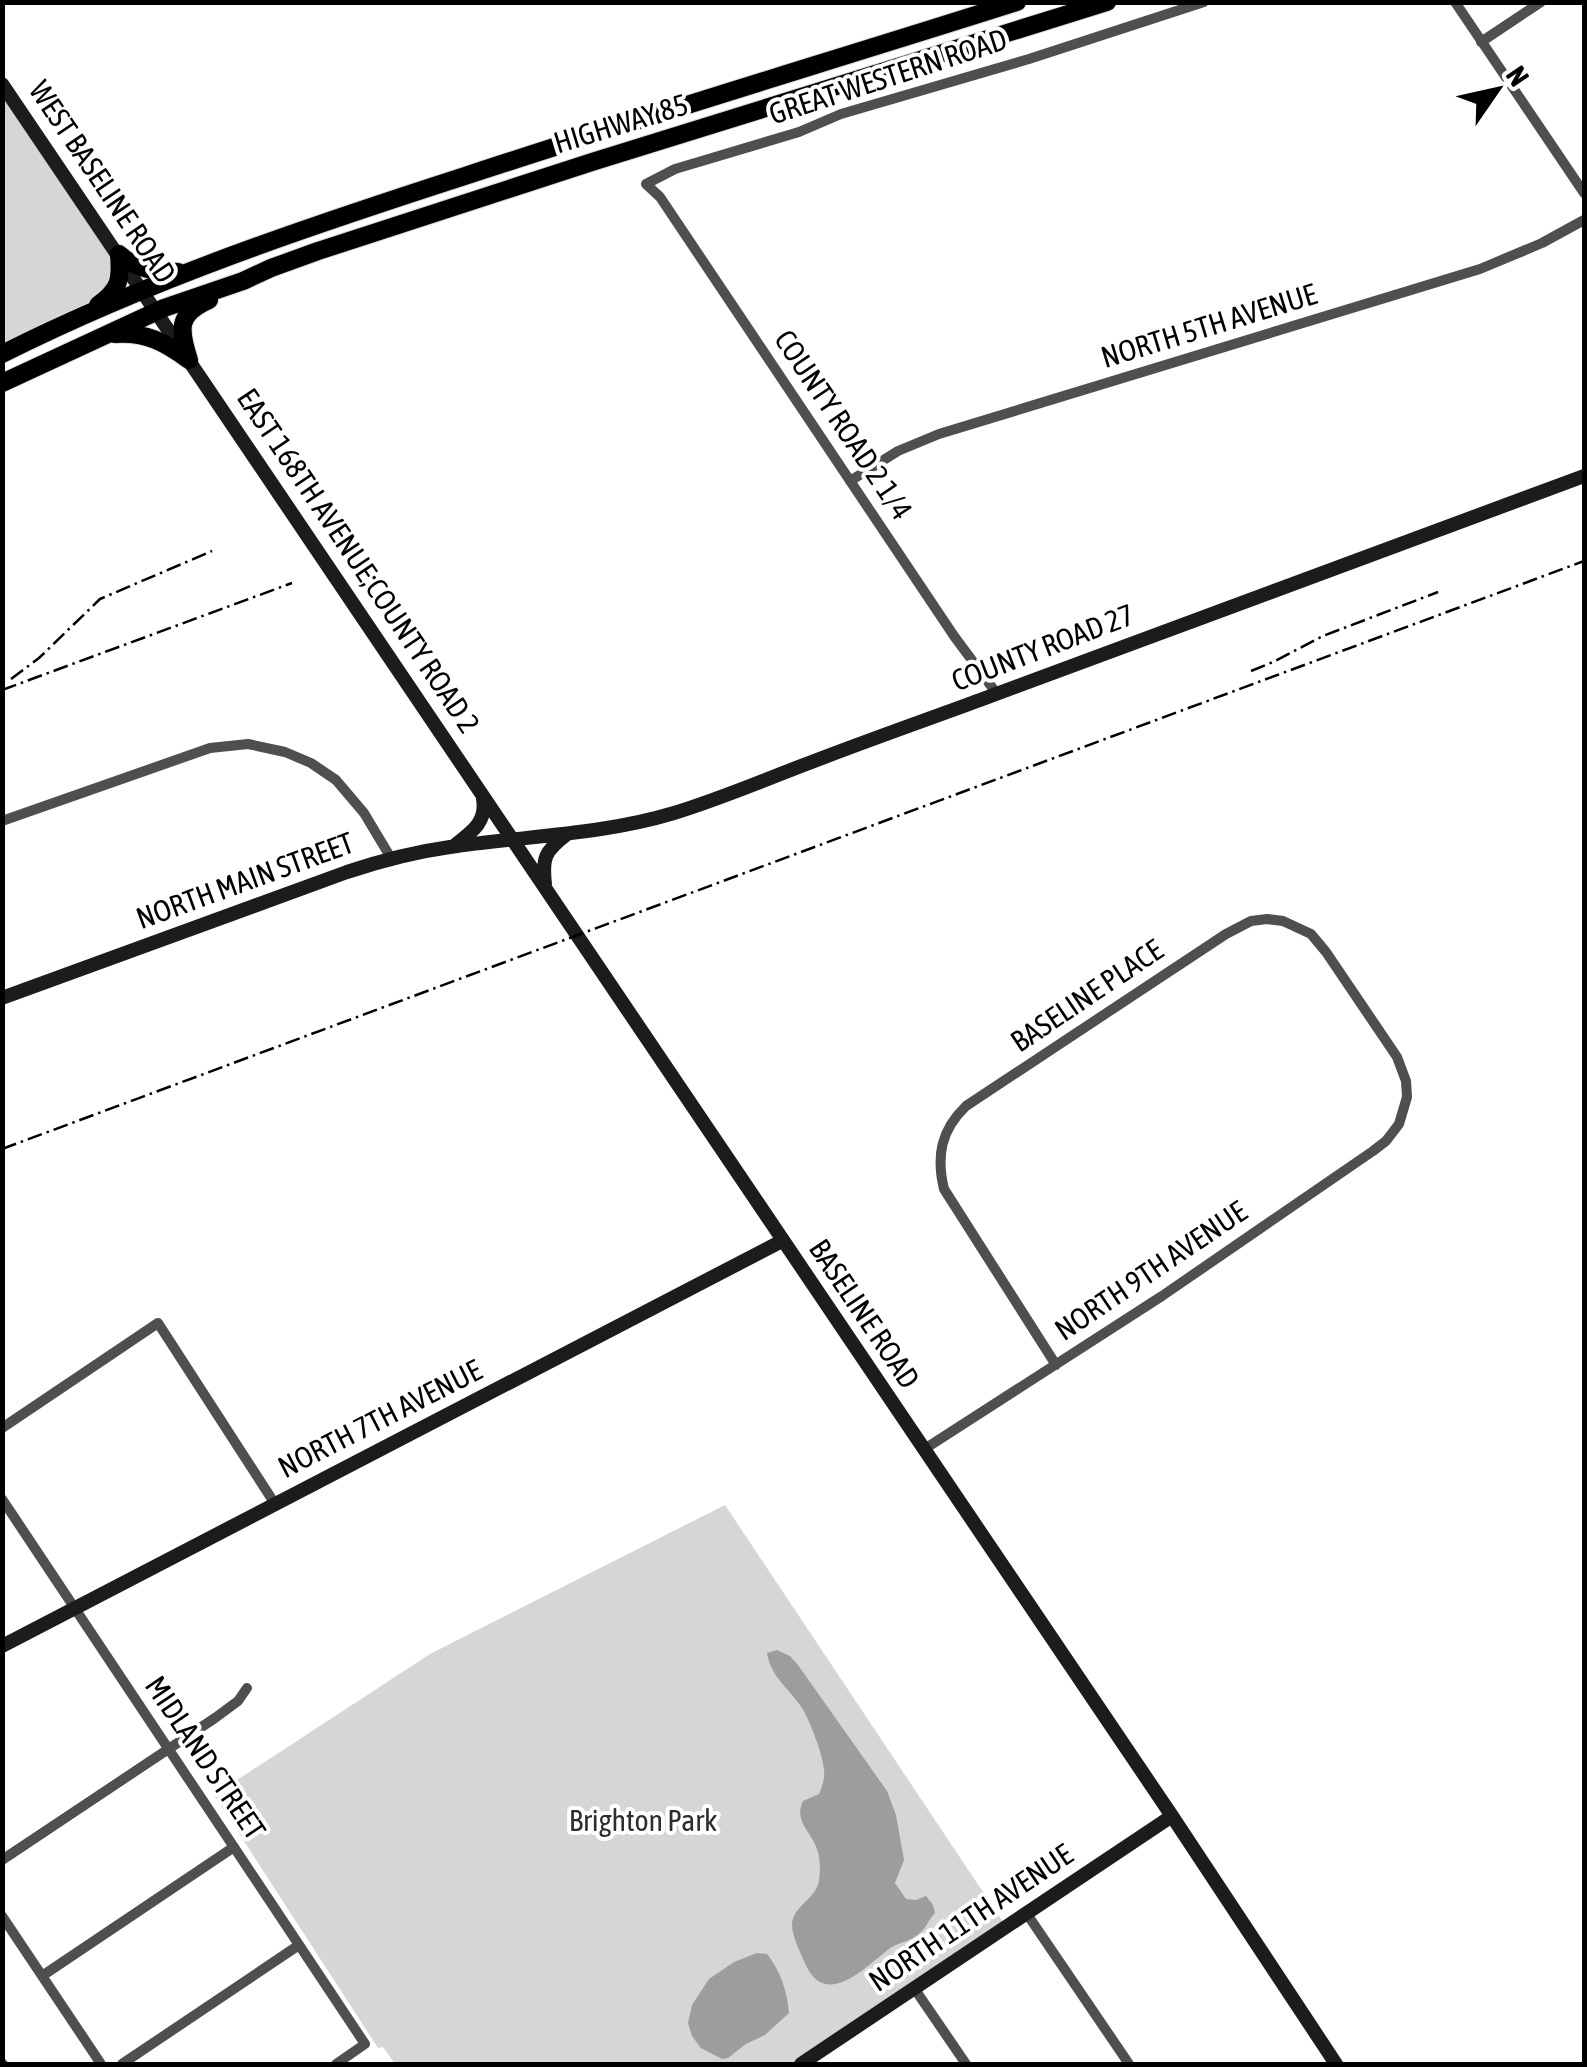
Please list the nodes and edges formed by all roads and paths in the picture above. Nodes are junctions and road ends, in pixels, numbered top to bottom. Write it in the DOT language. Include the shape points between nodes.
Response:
graph roads {
  1 [pos="1017,2"];
  2 [pos="1107,2"];
  3 [pos="1204,2"];
  4 [pos="1455,2"];
  5 [pos="1541,2"];
  6 [pos="1481,42"];
  7 [pos="2,84"];
  8 [pos="646,184"];
  9 [pos="1584,194"];
  10 [pos="1584,220"];
  11 [pos="119,254"];
  12 [pos="189,272"];
  13 [pos="243,280"];
  14 [pos="143,290"];
  15 [pos="157,311"];
  16 [pos="81,316"];
  17 [pos="105,334"];
  18 [pos="2,354"];
  19 [pos="189,360"];
  20 [pos="2,383"];
  21 [pos="1584,476"];
  22 [pos="850,481"];
  23 [pos="997,694"];
  24 [pos="482,794"];
  25 [pos="2,821"];
  26 [pos="569,833"];
  27 [pos="513,840"];
  28 [pos="452,846"];
  29 [pos="392,858"];
  30 [pos="546,890"];
  31 [pos="2,998"];
  32 [pos="1399,1124"];
  33 [pos="782,1241"];
  34 [pos="1056,1365"];
  35 [pos="2,1428"];
  36 [pos="923,1450"];
  37 [pos="2,1499"];
  38 [pos="275,1504"];
  39 [pos="75,1608"];
  40 [pos="2,1646"];
  41 [pos="246,1688"];
  42 [pos="168,1749"];
  43 [pos="1172,1816"];
  44 [pos="234,1847"];
  45 [pos="2,1860"];
  46 [pos="1027,1914"];
  47 [pos="2,1916"];
  48 [pos="299,1945"];
  49 [pos="42,1976"];
  50 [pos="914,1988"];
  51 [pos="101,2064"];
  52 [pos="122,2064"];
  53 [pos="336,2064"];
  54 [pos="804,2064"];
  55 [pos="966,2064"];
  56 [pos="1130,2064"];
  57 [pos="1336,2064"];
  1 -- 12 [label="highway, HIGHWAY 85" via="406,195"];
  2 -- 13 [label="highway, HIGHWAY 85" via="498,192"];
  3 -- 8 [label="street, GREAT WESTERN ROAD" via="841,114"];
  4 -- 6 [label="street"];
  5 -- 6 [label="street"];
  6 -- 9 [label="street"];
  7 -- 11 [label="street, WEST BASELINE ROAD"];
  8 -- 22 [label="street, COUNTY ROAD 2 1/4"];
  10 -- 22 [label="street, NORTH 5TH AVENUE" via="1480,269 940,434"];
  11 -- 12 [label="highway" via="148,270"];
  11 -- 14 [label="street, WEST BASELINE ROAD"];
  11 -- 16 [label="highway" via="116,288"];
  12 -- 14 [label="highway, HIGHWAY 85"];
  13 -- 15 [label="highway, HIGHWAY 85"];
  13 -- 19 [label="highway" via="188,311 182,336"];
  14 -- 15 [label="street, WEST BASELINE ROAD"];
  14 -- 16 [label="highway, HIGHWAY 85"];
  15 -- 17 [label="highway, HIGHWAY 85"];
  15 -- 19 [label="street, EAST 168TH AVENUE;COUNTY ROAD 2"];
  16 -- 18 [label="highway"];
  17 -- 19 [label="highway" via="149,336"];
  17 -- 20 [label="highway, HIGHWAY 85"];
  19 -- 24 [label="street, EAST 168TH AVENUE;COUNTY ROAD 2"];
  21 -- 23 [label="street, COUNTY ROAD 27"];
  22 -- 23 [label="street, COUNTY ROAD 2 1/4"];
  23 -- 26 [label="street, COUNTY ROAD 27" via="705,803"];
  24 -- 27 [label="street, EAST 168TH AVENUE;COUNTY ROAD 2"];
  24 -- 28 [label="street" via="482,819"];
  25 -- 29 [label="street" via="210,748 248,744 286,752 336,780"];
  26 -- 27 [label="street, COUNTY ROAD 27"];
  26 -- 30 [label="street" via="544,859"];
  27 -- 28 [label="street, NORTH MAIN STREET"];
  27 -- 30 [label="street, BASELINE ROAD"];
  28 -- 29 [label="street, NORTH MAIN STREET"];
  29 -- 31 [label="street, NORTH MAIN STREET"];
  30 -- 33 [label="street, BASELINE ROAD"];
  32 -- 34 [label="street, NORTH 9TH AVENUE" via="1373,1151"];
  32 -- 34 [label="street, BASELINE PLACE" via="1406,1081 1384,1036 1311,934 1267,919 1226,934 966,1106 940,1146 944,1189"];
  33 -- 36 [label="street, BASELINE ROAD"];
  33 -- 38 [label="street, NORTH 7TH AVENUE"];
  34 -- 36 [label="street, NORTH 9TH AVENUE"];
  35 -- 38 [label="street" via="158,1323"];
  36 -- 43 [label="street, BASELINE ROAD"];
  37 -- 39 [label="street, MIDLAND STREET"];
  38 -- 39 [label="street, NORTH 7TH AVENUE"];
  39 -- 40 [label="street, NORTH 7TH AVENUE"];
  39 -- 42 [label="street, MIDLAND STREET"];
  41 -- 42 [label="street"];
  42 -- 44 [label="street, MIDLAND STREET"];
  42 -- 45 [label="street"];
  43 -- 46 [label="street, NORTH 11TH AVENUE"];
  43 -- 57 [label="street"];
  44 -- 48 [label="street, MIDLAND STREET"];
  44 -- 49 [label="street"];
  46 -- 50 [label="street, NORTH 11TH AVENUE"];
  46 -- 56 [label="street"];
  47 -- 49 [label="street"];
  48 -- 52 [label="street"];
  48 -- 53 [label="street, MIDLAND STREET" via="365,2044"];
  49 -- 51 [label="street"];
  50 -- 54 [label="street, NORTH 11TH AVENUE"];
  50 -- 55 [label="street"];
}
